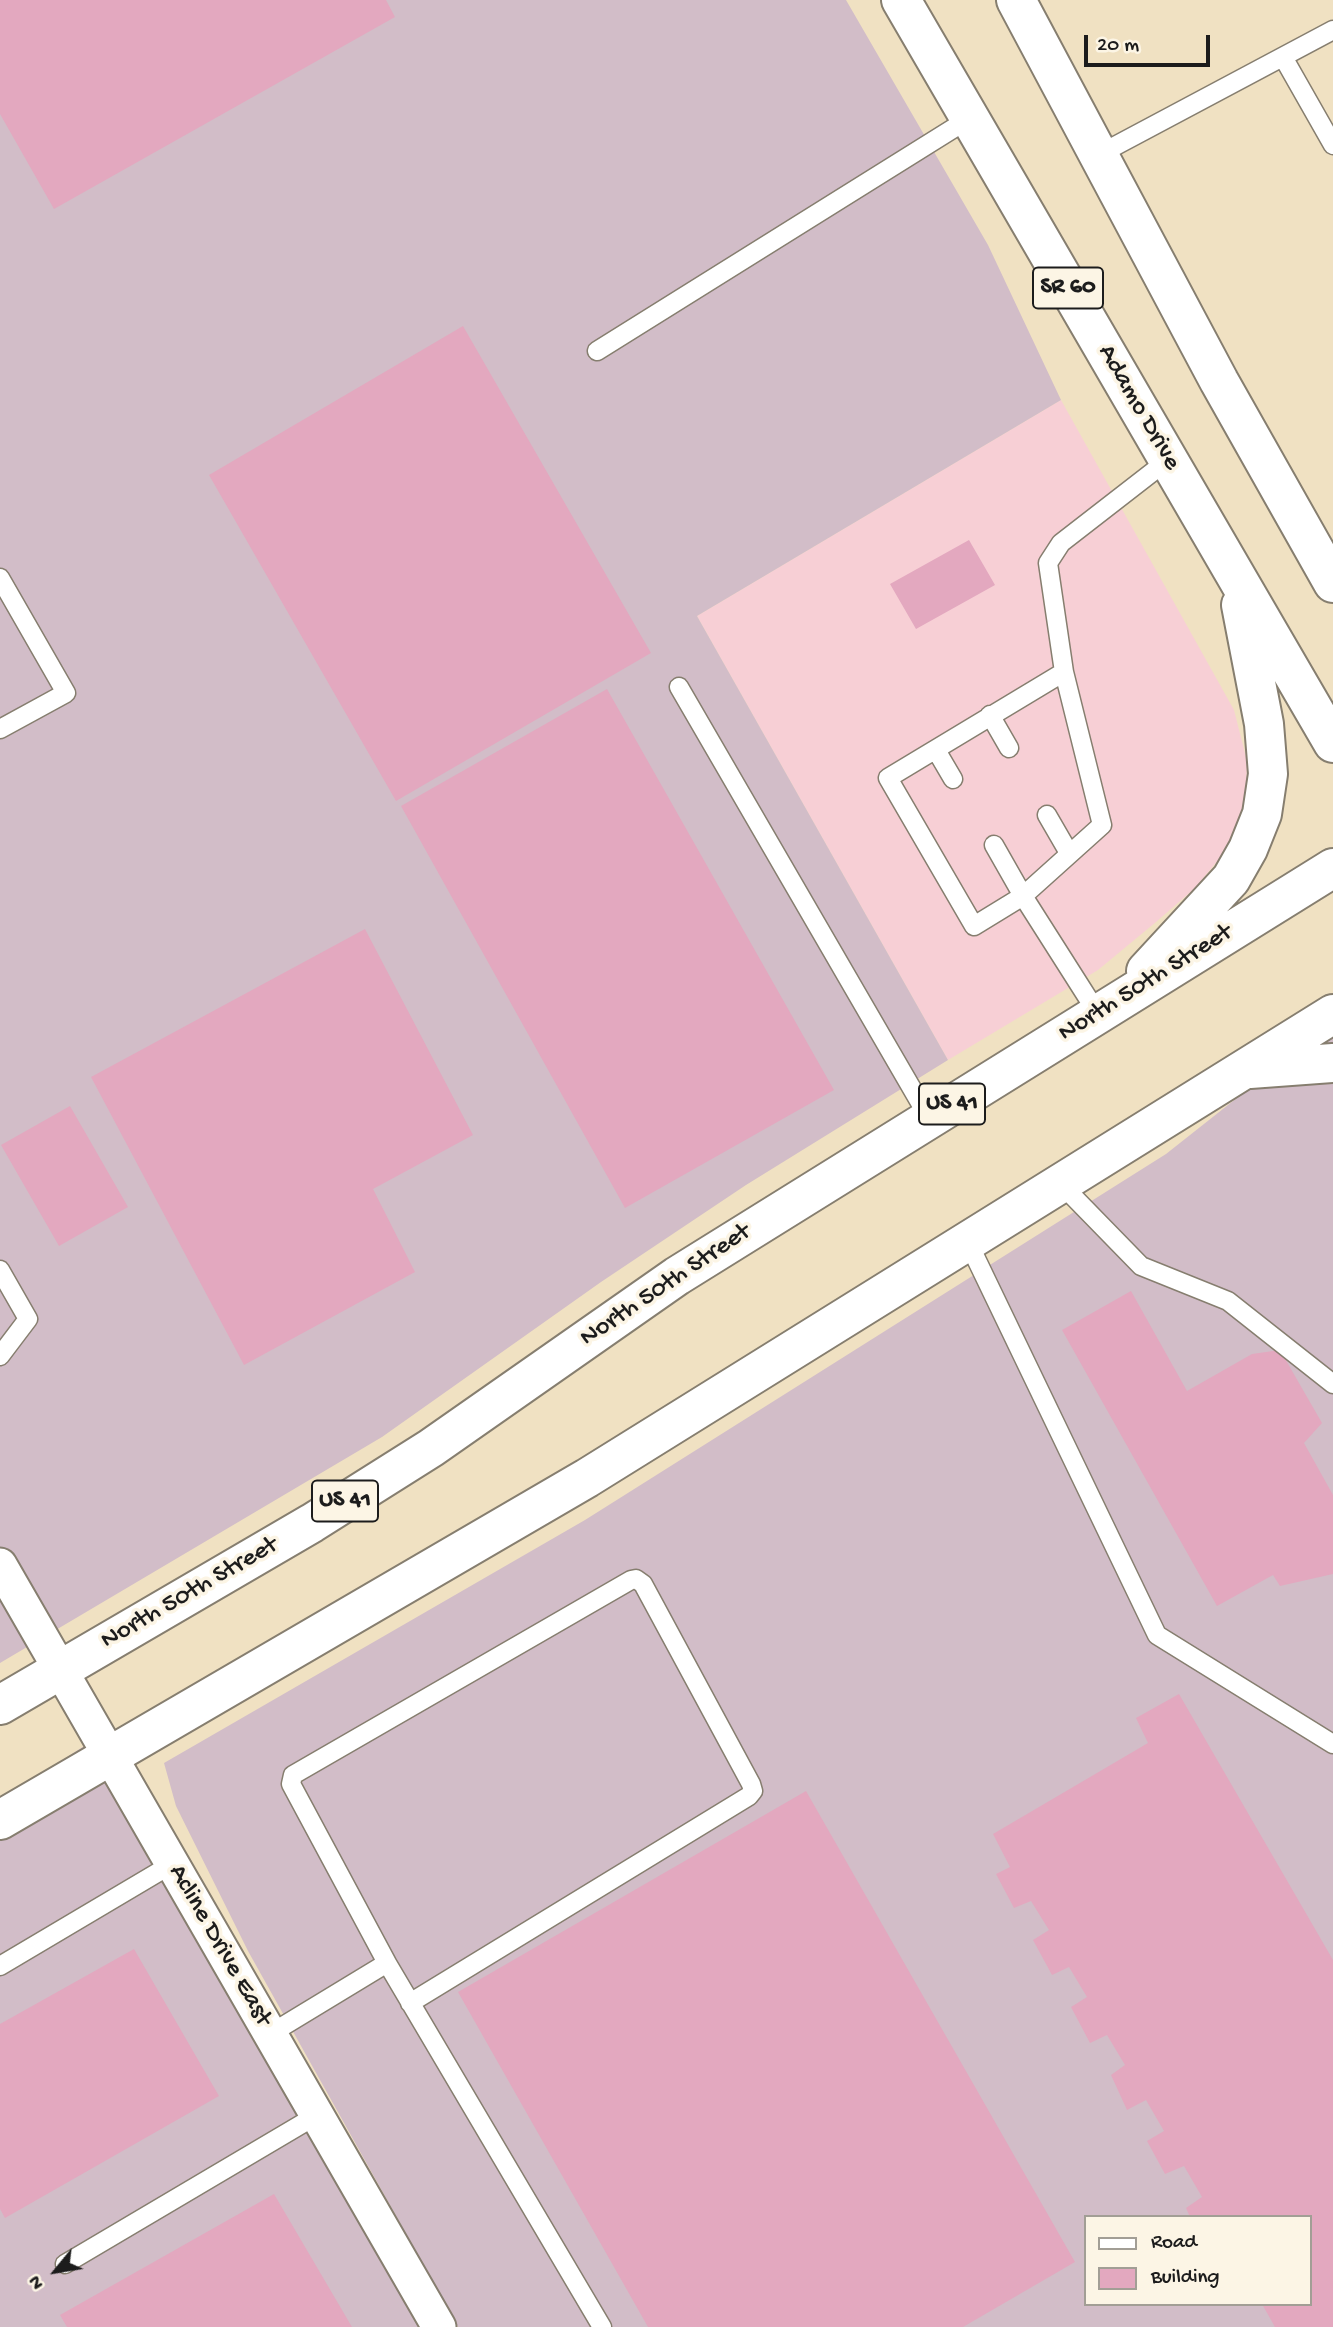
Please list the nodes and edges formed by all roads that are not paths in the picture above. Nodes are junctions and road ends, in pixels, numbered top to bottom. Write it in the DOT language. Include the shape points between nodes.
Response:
graph roads {
  1 [pos="901,0"];
  2 [pos="1016,0"];
  3 [pos="1333,30"];
  4 [pos="1283,57"];
  5 [pos="970,118"];
  6 [pos="1333,145"];
  7 [pos="1100,154"];
  8 [pos="597,351"];
  9 [pos="1168,460"];
  10 [pos="1327,568"];
  11 [pos="1235,576"];
  12 [pos="0,578"];
  13 [pos="1064,672"];
  14 [pos="679,687"];
  15 [pos="990,715"];
  16 [pos="0,729"];
  17 [pos="1333,743"];
  18 [pos="1009,748"];
  19 [pos="936,750"];
  20 [pos="953,779"];
  21 [pos="1047,815"];
  22 [pos="994,845"];
  23 [pos="1069,853"];
  24 [pos="1333,868"];
  25 [pos="1023,896"];
  26 [pos="1110,1007"];
  27 [pos="1333,1014"];
  28 [pos="1333,1063"];
  29 [pos="1245,1070"];
  30 [pos="929,1118"];
  31 [pos="1061,1184"];
  32 [pos="968,1242"];
  33 [pos="0,1270"];
  34 [pos="0,1356"];
  35 [pos="1333,1384"];
  36 [pos="0,1565"];
  37 [pos="61,1670"];
  38 [pos="0,1705"];
  39 [pos="1333,1744"];
  40 [pos="110,1755"];
  41 [pos="0,1820"];
  42 [pos="172,1864"];
  43 [pos="1,1962"];
  44 [pos="387,1963"];
  45 [pos="410,2003"];
  46 [pos="270,2034"];
  47 [pos="317,2115"];
  48 [pos="65,2264"];
  49 [pos="439,2327"];
  50 [pos="602,2327"];
  1 -- 5 [label="main road, Adamo Drive / SR 60"];
  2 -- 7 [label="main road"];
  3 -- 4 [label="lane"];
  4 -- 6 [label="lane"];
  4 -- 7 [label="lane"];
  5 -- 8 [label="lane"];
  5 -- 9 [label="main road, Adamo Drive / SR 60"];
  7 -- 10 [label="main road" via="1219,381"];
  9 -- 11 [label="main road, Adamo Drive / SR 60"];
  9 -- 13 [label="lane" via="1061,542 1048,563"];
  11 -- 17 [label="main road, Adamo Drive / SR 60"];
  11 -- 26 [label="main road" via="1264,724 1268,774 1262,814 1231,879"];
  12 -- 16 [label="lane" via="66,693"];
  13 -- 15 [label="lane"];
  13 -- 23 [label="lane" via="1102,825"];
  14 -- 30 [label="lane"];
  15 -- 18 [label="lane"];
  15 -- 19 [label="lane"];
  19 -- 20 [label="lane"];
  19 -- 25 [label="lane" via="888,778 974,926"];
  21 -- 23 [label="lane"];
  22 -- 25 [label="lane"];
  23 -- 25 [label="lane"];
  24 -- 26 [label="main road, North 50th Street / US 41"];
  25 -- 26 [label="lane"];
  26 -- 30 [label="main road, North 50th Street / US 41"];
  27 -- 29 [label="main road"];
  28 -- 29 [label="main road"];
  29 -- 31 [label="main road"];
  30 -- 37 [label="main road, North 50th Street / US 41" via="677,1276 431,1448"];
  31 -- 32 [label="main road"];
  31 -- 35 [label="lane" via="1141,1266 1228,1301"];
  32 -- 39 [label="lane" via="1157,1635"];
  32 -- 40 [label="main road" via="587,1479"];
  33 -- 34 [label="lane" via="28,1319"];
  36 -- 37 [label="street, Acline Drive East"];
  37 -- 38 [label="main road, North 50th Street / US 41"];
  37 -- 40 [label="street, Acline Drive East"];
  40 -- 41 [label="main road"];
  40 -- 42 [label="street, Acline Drive East"];
  42 -- 43 [label="lane"];
  42 -- 46 [label="street, Acline Drive East"];
  44 -- 45 [label="lane"];
  44 -- 45 [label="lane" via="291,1784 293,1774 636,1579 643,1584 753,1791"];
  44 -- 46 [label="lane"];
  45 -- 50 [label="lane"];
  46 -- 47 [label="street, Acline Drive East"];
  47 -- 48 [label="lane"];
  47 -- 49 [label="street, Acline Drive East"];
}
